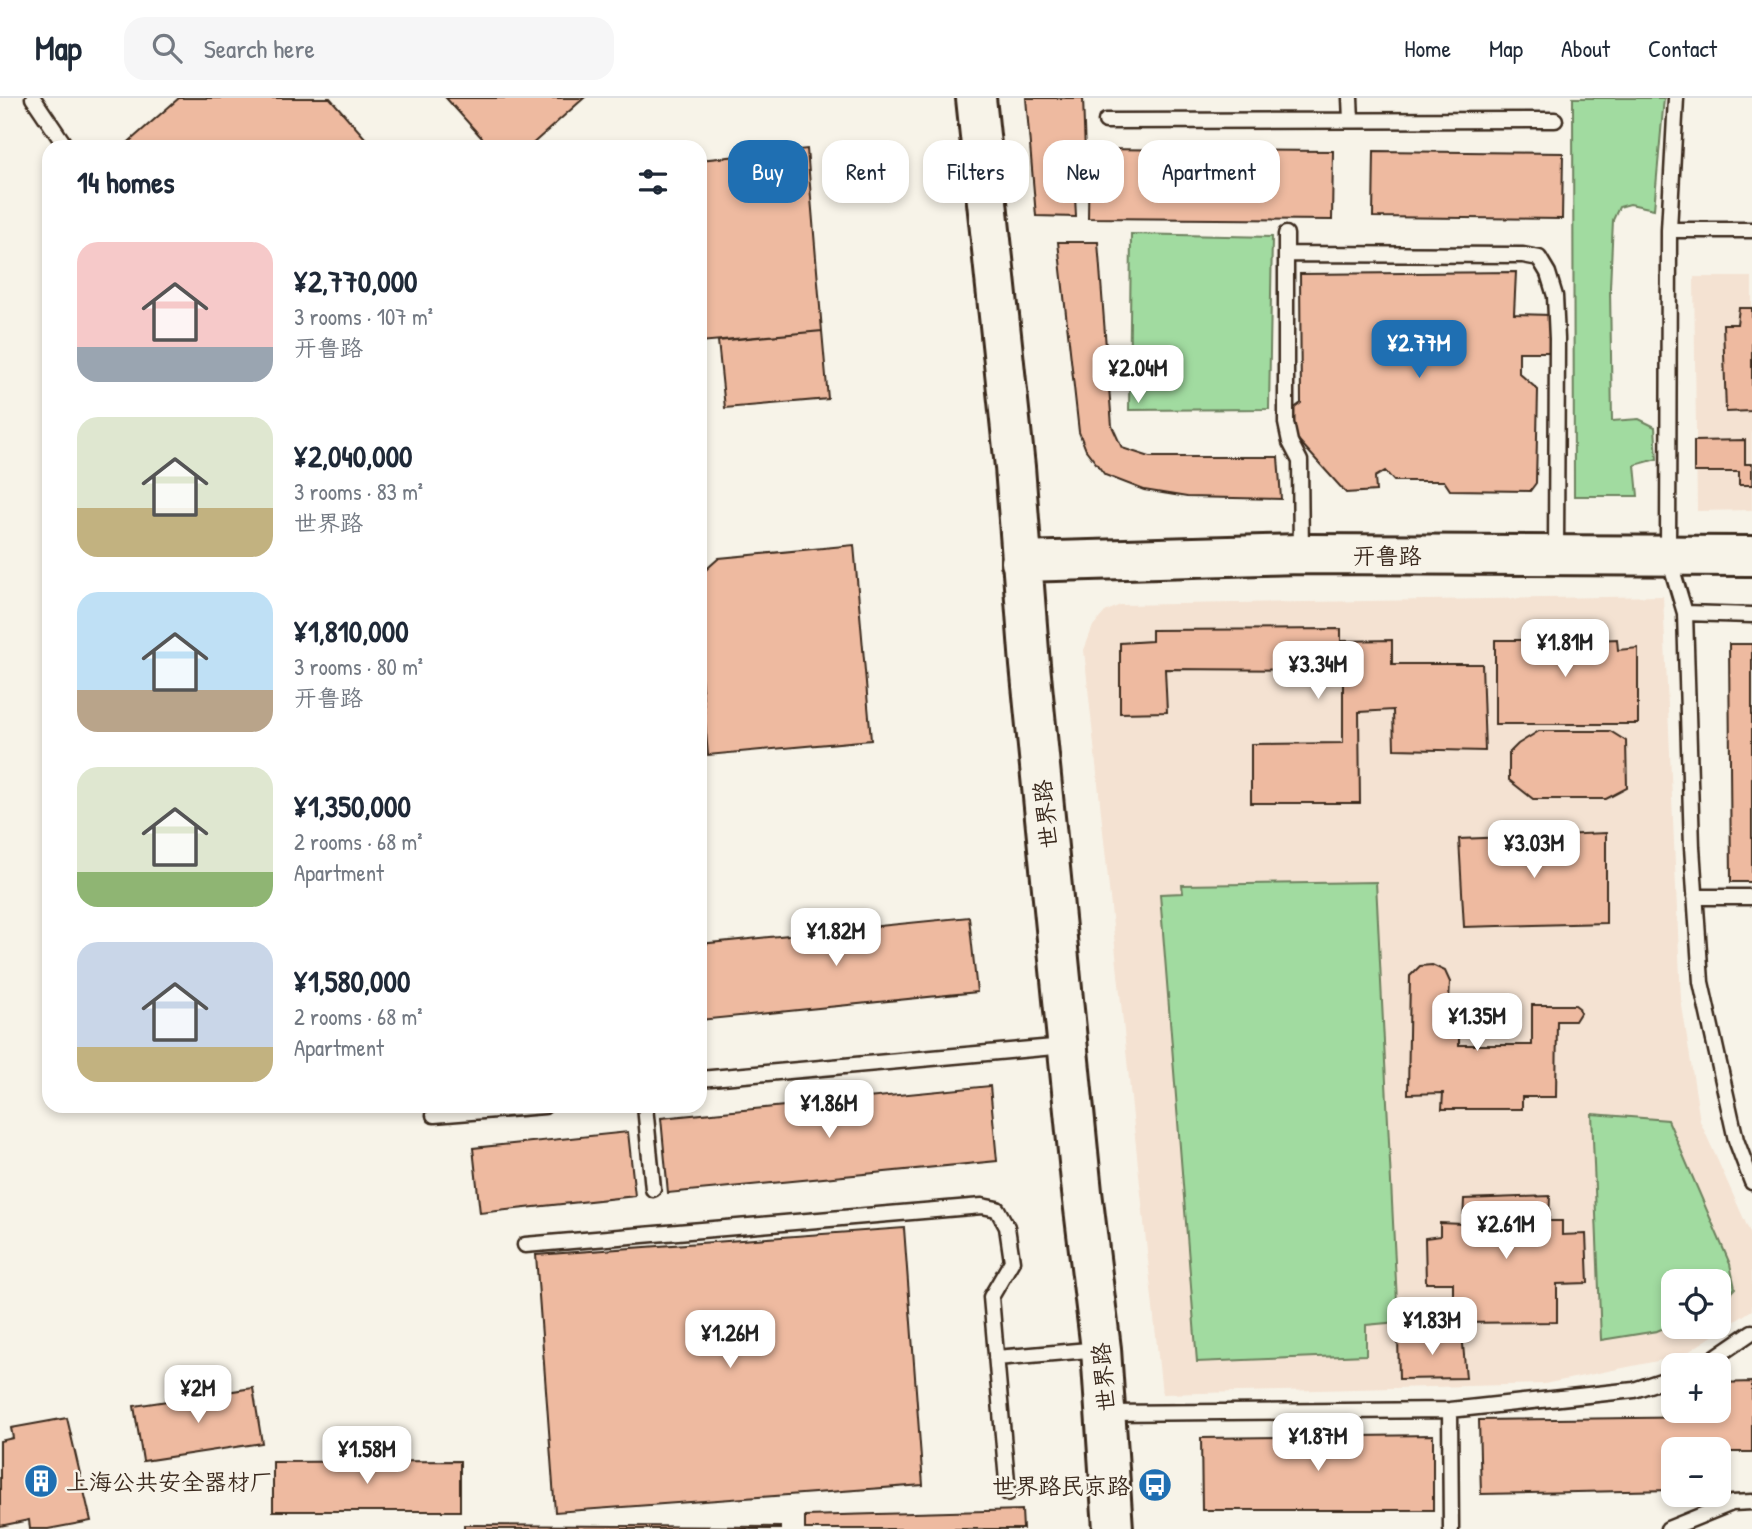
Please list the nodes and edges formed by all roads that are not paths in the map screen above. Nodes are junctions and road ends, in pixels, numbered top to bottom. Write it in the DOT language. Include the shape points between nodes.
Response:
graph roads {
  1 [pos="33,98"];
  2 [pos="976,98"];
  3 [pos="1350,98"];
  4 [pos="1676,98"];
  5 [pos="1351,120"];
  6 [pos="1555,120"];
  7 [pos="1106,121"];
  8 [pos="61,140"];
  9 [pos="1669,230"];
  10 [pos="1752,230"];
  11 [pos="1286,234"];
  12 [pos="1286,254"];
  13 [pos="1301,554"];
  14 [pos="1556,555"];
  15 [pos="1668,556"];
  16 [pos="1752,556"];
  17 [pos="1021,562"];
  18 [pos="1685,613"];
  19 [pos="1752,615"];
  20 [pos="1695,897"];
  21 [pos="1752,897"];
  22 [pos="1068,1045"];
  23 [pos="707,1078"];
  24 [pos="458,1113"];
  25 [pos="646,1113"];
  26 [pos="434,1115"];
  27 [pos="1752,1182"];
  28 [pos="653,1189"];
  29 [pos="525,1245"];
  30 [pos="1752,1332"];
  31 [pos="1101,1349"];
  32 [pos="1721,1353"];
  33 [pos="996,1358"];
  34 [pos="1661,1381"];
  35 [pos="1450,1410"];
  36 [pos="1106,1413"];
  37 [pos="1008,1493"];
  38 [pos="1752,1502"];
  39 [pos="1113,1529"];
  40 [pos="1451,1529"];
  41 [pos="1668,1529"];
  1 -- 8 [label="lane"];
  2 -- 17 [label="street, 世界路"];
  3 -- 5 [label="lane"];
  4 -- 9 [label="lane"];
  5 -- 6 [label="lane"];
  5 -- 7 [label="lane"];
  9 -- 10 [label="lane"];
  9 -- 15 [label="lane"];
  11 -- 12 [label="lane"];
  12 -- 13 [label="lane" via="1286,423 1300,461"];
  12 -- 14 [label="lane" via="1539,258 1548,273 1556,307"];
  13 -- 14 [label="street, 开鲁路"];
  13 -- 17 [label="street, 开鲁路"];
  14 -- 15 [label="street, 开鲁路"];
  15 -- 16 [label="street, 开鲁路"];
  15 -- 18 [label="lane"];
  17 -- 22 [label="street, 世界路"];
  18 -- 19 [label="lane"];
  18 -- 20 [label="lane"];
  20 -- 21 [label="lane"];
  20 -- 27 [label="lane" via="1701,982 1735,1140"];
  22 -- 23 [label="lane"];
  22 -- 31 [label="street, 世界路"];
  24 -- 26 [label="lane"];
  25 -- 28 [label="lane"];
  29 -- 33 [label="lane" via="989,1206 1003,1216 1012,1261 991,1297"];
  30 -- 32 [label="lane"];
  31 -- 33 [label="lane"];
  31 -- 36 [label="street, 世界路"];
  33 -- 37 [label="lane"];
  34 -- 35 [label="lane" via="1634,1390"];
  35 -- 36 [label="lane"];
  35 -- 40 [label="lane"];
  36 -- 39 [label="street, 世界路"];
  38 -- 41 [label="lane" via="1732,1503"];
}
